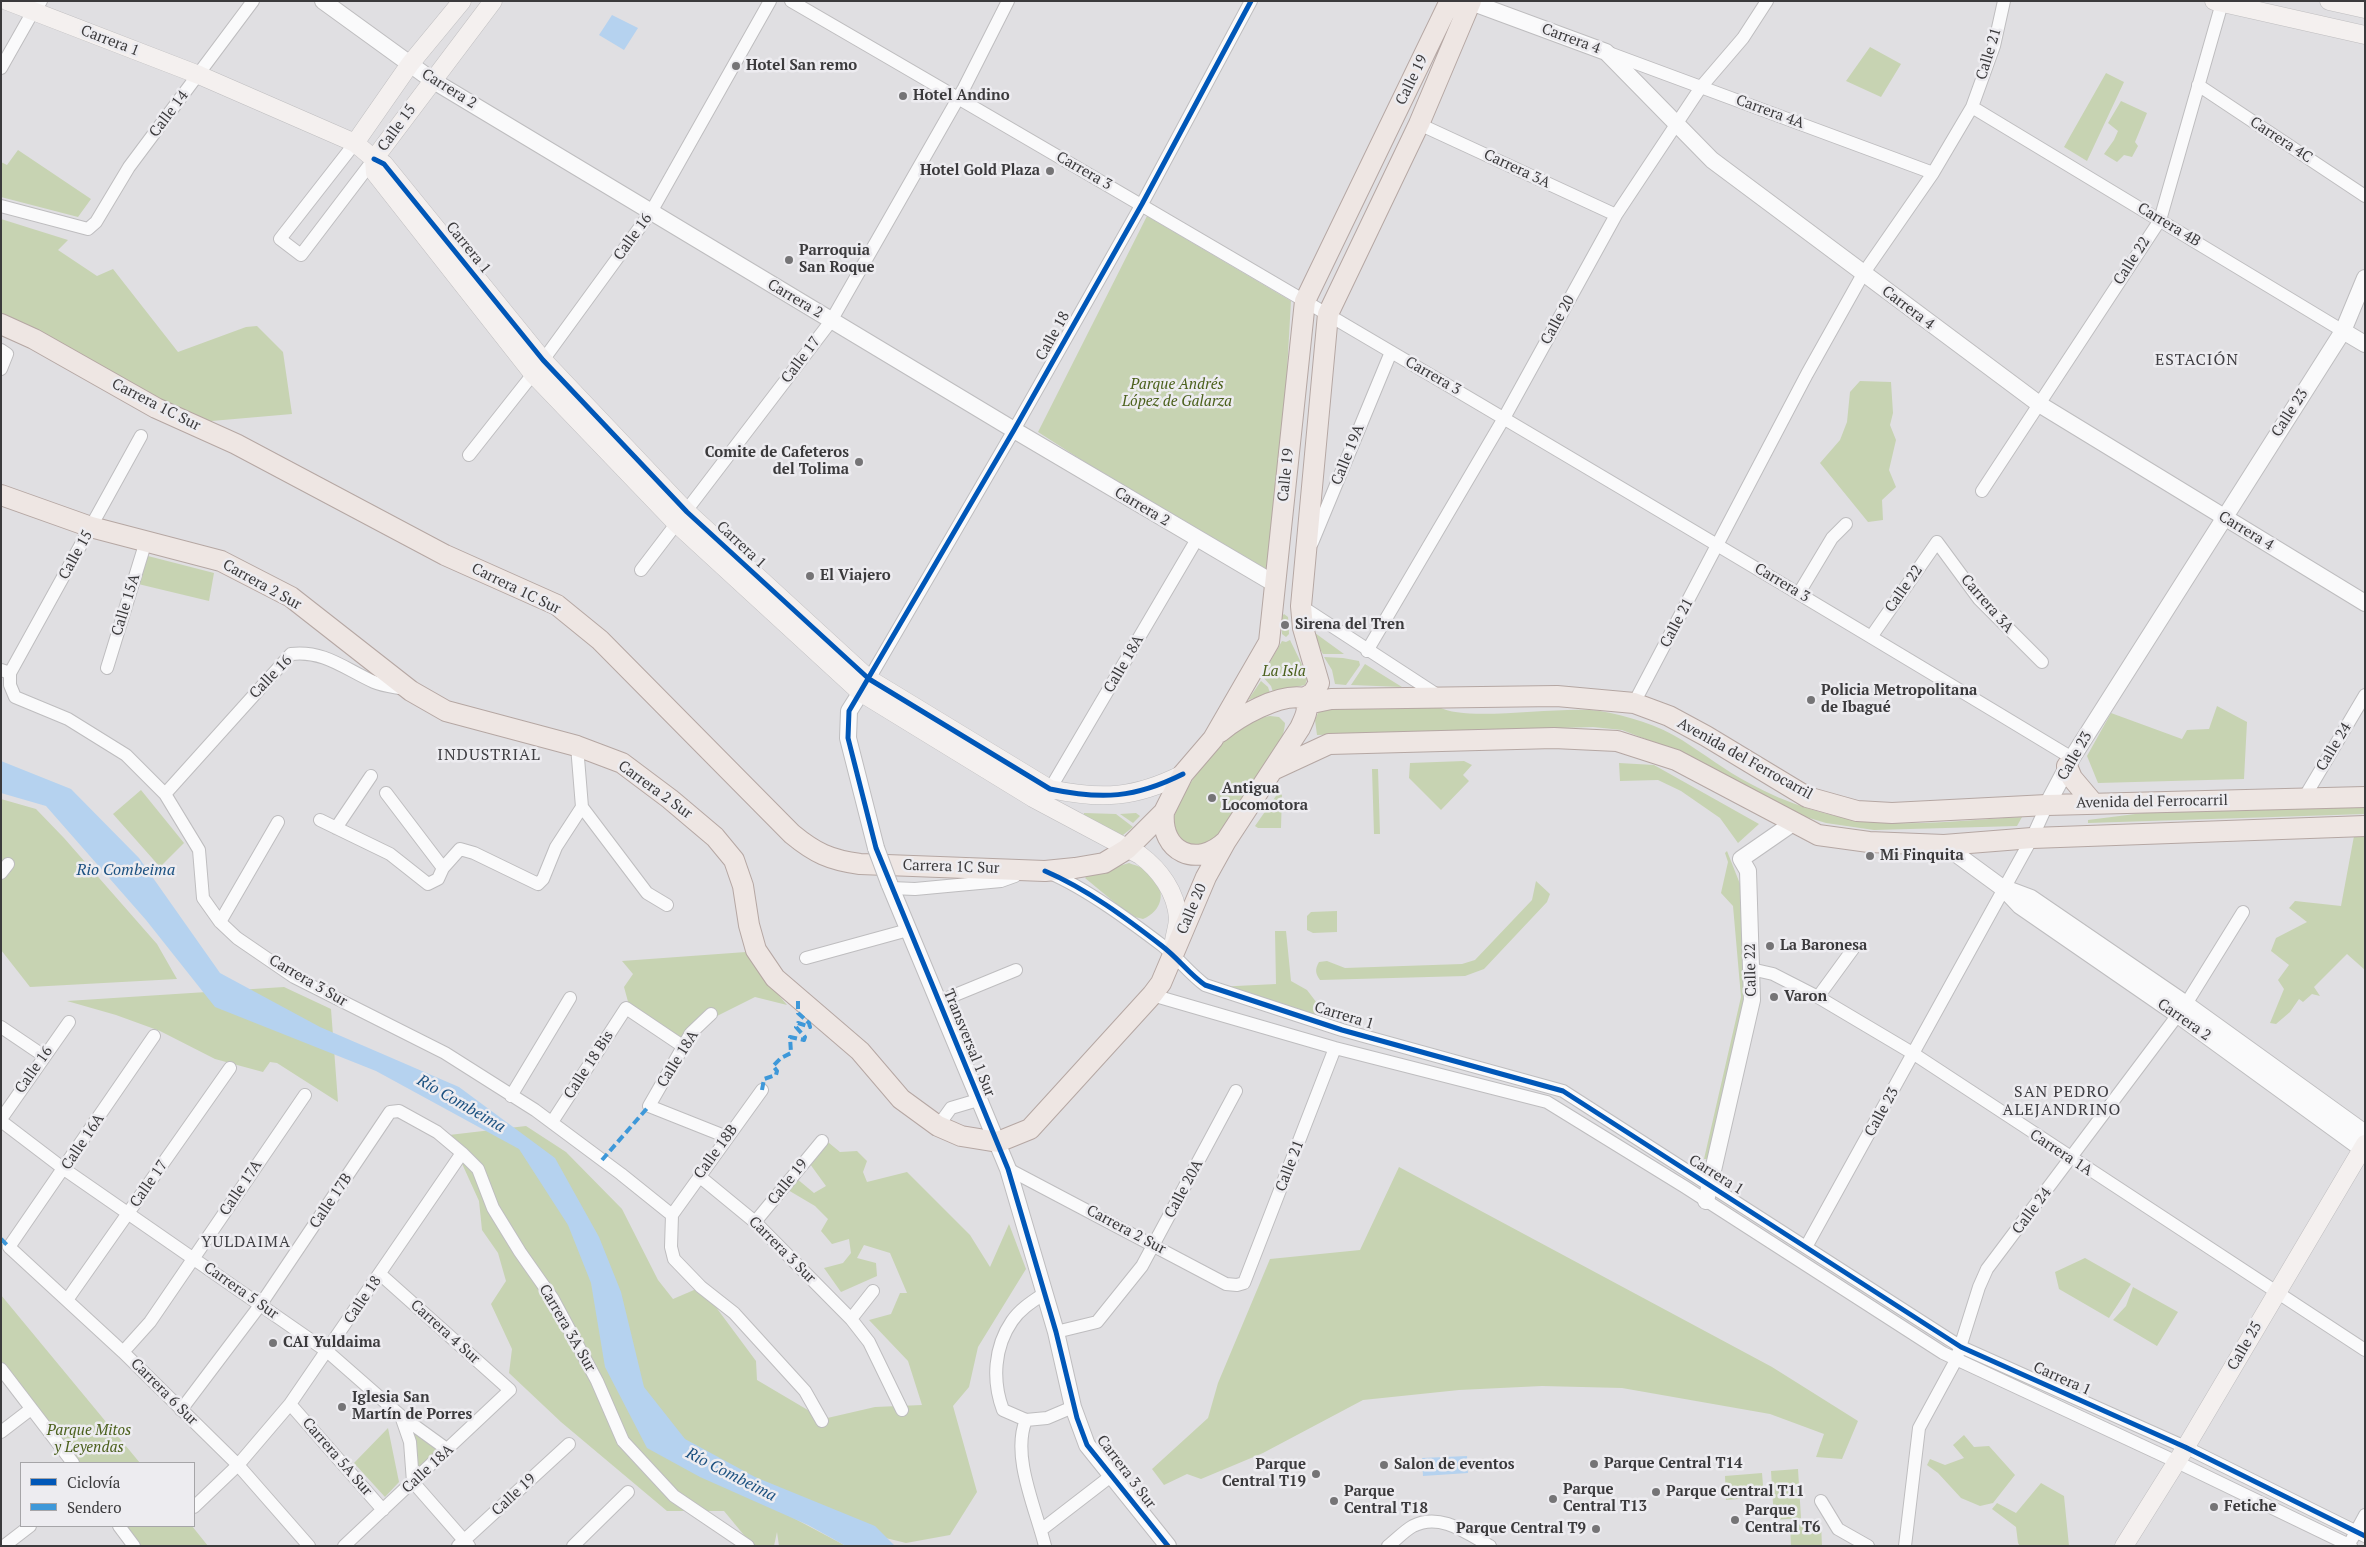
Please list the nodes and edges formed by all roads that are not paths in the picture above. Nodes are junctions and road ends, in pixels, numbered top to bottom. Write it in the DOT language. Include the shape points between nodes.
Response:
graph roads {
  1 [pos="7,1"];
  2 [pos="253,1"];
  3 [pos="323,1"];
  4 [pos="462,1"];
  5 [pos="493,1"];
  6 [pos="770,1"];
  7 [pos="791,1"];
  8 [pos="1008,1"];
  9 [pos="1251,1"];
  10 [pos="1450,1"];
  11 [pos="1767,1"];
  12 [pos="2004,1"];
  13 [pos="2329,1"];
  14 [pos="1470,2"];
  15 [pos="2218,2"];
  16 [pos="37,6"];
  17 [pos="2365,9"];
  18 [pos="2365,35"];
  19 [pos="1606,52"];
  20 [pos="410,64"];
  21 [pos="1,68"];
  22 [pos="199,75"];
  23 [pos="432,80"];
  24 [pos="2198,85"];
  25 [pos="1701,87"];
  26 [pos="957,98"];
  27 [pos="1972,107"];
  28 [pos="1419,124"];
  29 [pos="1676,124"];
  30 [pos="354,143"];
  31 [pos="374,159"];
  32 [pos="1933,172"];
  33 [pos="2365,196"];
  34 [pos="1142,204"];
  35 [pos="1,206"];
  36 [pos="651,212"];
  37 [pos="1616,215"];
  38 [pos="2160,220"];
  39 [pos="1863,274"];
  40 [pos="2365,278"];
  41 [pos="1305,301"];
  42 [pos="1328,314"];
  43 [pos="831,321"];
  44 [pos="1,324"];
  45 [pos="2343,331"];
  46 [pos="2365,344"];
  47 [pos="1,350"];
  48 [pos="1391,352"];
  49 [pos="538,367"];
  50 [pos="1,369"];
  51 [pos="2039,404"];
  52 [pos="1504,418"];
  53 [pos="1014,430"];
  54 [pos="141,436"];
  55 [pos="469,455"];
  56 [pos="1982,491"];
  57 [pos="1,495"];
  58 [pos="681,517"];
  59 [pos="2224,518"];
  60 [pos="1281,522"];
  61 [pos="1308,522"];
  62 [pos="1846,524"];
  63 [pos="91,528"];
  64 [pos="1197,540"];
  65 [pos="146,541"];
  66 [pos="1937,542"];
  67 [pos="1719,544"];
  68 [pos="1306,559"];
  69 [pos="641,570"];
  70 [pos="1275,584"];
  71 [pos="1799,593"];
  72 [pos="2365,603"];
  73 [pos="1301,606"];
  74 [pos="1871,637"];
  75 [pos="1367,651"];
  76 [pos="2042,662"];
  77 [pos="108,668"];
  78 [pos="6,672"];
  79 [pos="1319,683"];
  80 [pos="865,686"];
  81 [pos="411,691"];
  82 [pos="2365,695"];
  83 [pos="1441,698"];
  84 [pos="1331,699"];
  85 [pos="1634,702"];
  86 [pos="1305,707"];
  87 [pos="1213,739"];
  88 [pos="577,746"];
  89 [pos="2070,762"];
  90 [pos="1273,770"];
  91 [pos="1183,774"];
  92 [pos="371,776"];
  93 [pos="1050,789"];
  94 [pos="386,793"];
  95 [pos="165,794"];
  96 [pos="2365,797"];
  97 [pos="2304,798"];
  98 [pos="2094,804"];
  99 [pos="2047,805"];
  100 [pos="582,806"];
  101 [pos="1164,812"];
  102 [pos="320,820"];
  103 [pos="278,822"];
  104 [pos="1793,824"];
  105 [pos="2365,826"];
  106 [pos="336,828"];
  107 [pos="2032,838"];
  108 [pos="1226,840"];
  109 [pos="1944,845"];
  110 [pos="1127,849"];
  111 [pos="443,868"];
  112 [pos="1021,870"];
  113 [pos="1045,871"];
  114 [pos="890,886"];
  115 [pos="2004,889"];
  116 [pos="667,905"];
  117 [pos="2243,912"];
  118 [pos="220,922"];
  119 [pos="908,930"];
  120 [pos="1852,948"];
  121 [pos="1172,956"];
  122 [pos="806,958"];
  123 [pos="1751,969"];
  124 [pos="1016,970"];
  125 [pos="1152,995"];
  126 [pos="1818,996"];
  127 [pos="570,998"];
  128 [pos="938,1002"];
  129 [pos="2182,1009"];
  130 [pos="712,1014"];
  131 [pos="69,1022"];
  132 [pos="1,1027"];
  133 [pos="154,1036"];
  134 [pos="684,1047"];
  135 [pos="1336,1048"];
  136 [pos="1914,1054"];
  137 [pos="44,1056"];
  138 [pos="230,1068"];
  139 [pos="762,1090"];
  140 [pos="1236,1091"];
  141 [pos="305,1095"];
  142 [pos="511,1096"];
  143 [pos="978,1100"];
  144 [pos="390,1112"];
  145 [pos="1,1120"];
  146 [pos="552,1122"];
  147 [pos="938,1126"];
  148 [pos="728,1137"];
  149 [pos="822,1141"];
  150 [pos="998,1142"];
  151 [pos="2364,1145"];
  152 [pos="462,1153"];
  153 [pos="2071,1159"];
  154 [pos="64,1169"];
  155 [pos="1008,1169"];
  156 [pos="699,1176"];
  157 [pos="1710,1185"];
  158 [pos="1706,1201"];
  159 [pos="128,1213"];
  160 [pos="672,1215"];
  161 [pos="755,1222"];
  162 [pos="1154,1245"];
  163 [pos="9,1247"];
  164 [pos="1806,1247"];
  165 [pos="194,1258"];
  166 [pos="380,1274"];
  167 [pos="1244,1283"];
  168 [pos="872,1292"];
  169 [pos="2276,1292"];
  170 [pos="1045,1293"];
  171 [pos="67,1300"];
  172 [pos="261,1304"];
  173 [pos="851,1319"];
  174 [pos="1056,1332"];
  175 [pos="1961,1347"];
  176 [pos="2365,1350"];
  177 [pos="123,1352"];
  178 [pos="328,1352"];
  179 [pos="1956,1360"];
  180 [pos="1,1370"];
  181 [pos="510,1390"];
  182 [pos="290,1404"];
  183 [pos="1073,1407"];
  184 [pos="31,1409"];
  185 [pos="181,1410"];
  186 [pos="902,1410"];
  187 [pos="400,1416"];
  188 [pos="1026,1420"];
  189 [pos="822,1421"];
  190 [pos="1,1432"];
  191 [pos="569,1444"];
  192 [pos="448,1450"];
  193 [pos="2181,1455"];
  194 [pos="72,1462"];
  195 [pos="238,1465"];
  196 [pos="1111,1476"];
  197 [pos="413,1482"];
  198 [pos="628,1492"];
  199 [pos="1821,1501"];
  200 [pos="195,1505"];
  201 [pos="383,1510"];
  202 [pos="2365,1515"];
  203 [pos="29,1527"];
  204 [pos="120,1527"];
  205 [pos="1041,1530"];
  206 [pos="2360,1534"];
  207 [pos="464,1544"];
  208 [pos="4,1546"];
  209 [pos="134,1546"];
  210 [pos="309,1546"];
  211 [pos="344,1546"];
  212 [pos="573,1546"];
  213 [pos="748,1546"];
  214 [pos="1045,1546"];
  215 [pos="1168,1546"];
  216 [pos="1388,1546"];
  217 [pos="1490,1546"];
  218 [pos="1868,1546"];
  219 [pos="1905,1546"];
  220 [pos="2124,1546"];
  221 [pos="2350,1546"];
  1 -- 16 [label="main road, Carrera 1"];
  2 -- 22 [label="street, Calle 14"];
  3 -- 20 [label="street, Carrera 2"];
  4 -- 20 [label="main road, Calle 15"];
  5 -- 23 [label="main road, Calle 15"];
  6 -- 36 [label="street, Calle 16"];
  7 -- 26 [label="street, Carrera 3"];
  8 -- 26 [label="street, Calle 17"];
  9 -- 34 [label="street, Calle 18"];
  10 -- 41 [label="main road, Calle 19"];
  11 -- 25 [label="street, Calle 20" via="1743,38"];
  12 -- 27 [label="street, Calle 21" via="1994,46"];
  13 -- 17 [label="main road"];
  14 -- 19 [label="street, Carrera 4"];
  14 -- 28 [label="main road, Calle 19"];
  15 -- 18 [label="main road"];
  15 -- 24 [label="street, Calle 22"];
  16 -- 21 [label="street"];
  16 -- 22 [label="main road, Carrera 1"];
  19 -- 25 [label="street, Carrera 4A"];
  19 -- 29 [label="street, Carrera 4"];
  20 -- 23 [label="street, Carrera 2"];
  20 -- 30 [label="main road, Calle 15"];
  22 -- 30 [label="main road, Carrera 1"];
  22 -- 35 [label="street, Calle 14" via="129,167 96,222 88,229"];
  23 -- 31 [label="main road, Calle 15"];
  23 -- 36 [label="street, Carrera 2"];
  24 -- 33 [label="street, Carrera 4C"];
  24 -- 38 [label="street, Calle 22"];
  25 -- 29 [label="street, Calle 20"];
  25 -- 32 [label="street, Carrera 4A"];
  26 -- 34 [label="street, Carrera 3"];
  26 -- 43 [label="street, Calle 17"];
  27 -- 32 [label="street, Calle 21"];
  27 -- 38 [label="street, Carrera 4B"];
  28 -- 37 [label="street, Carrera 3A"];
  28 -- 42 [label="main road, Calle 19"];
  29 -- 37 [label="street, Calle 20"];
  29 -- 39 [label="street, Carrera 4" via="1712,160"];
  30 -- 31 [label="main road, Carrera 1"];
  30 -- 31 [label="street, Calle 15" via="280,239 301,255"];
  31 -- 49 [label="main road, Carrera 1" via="375,173"];
  32 -- 39 [label="street, Calle 21"];
  34 -- 41 [label="street, Carrera 3"];
  34 -- 53 [label="street, Calle 18"];
  36 -- 43 [label="street, Carrera 2"];
  36 -- 49 [label="street, Calle 16"];
  37 -- 52 [label="street, Calle 20"];
  38 -- 45 [label="street, Carrera 4B"];
  38 -- 51 [label="street, Calle 22"];
  39 -- 51 [label="street, Carrera 4"];
  39 -- 67 [label="street, Calle 21"];
  40 -- 45 [label="street, Calle 23"];
  41 -- 42 [label="street, Carrera 3"];
  41 -- 60 [label="main road, Calle 19"];
  42 -- 48 [label="street, Carrera 3"];
  42 -- 61 [label="main road, Calle 19"];
  43 -- 53 [label="street, Carrera 2"];
  43 -- 58 [label="street, Calle 17"];
  44 -- 112 [label="main road, Carrera 1C Sur" via="34,339 156,408 236,444 445,555 557,605 600,640 811,850 836,861 860,864"];
  45 -- 46 [label="street, Carrera 4B"];
  45 -- 59 [label="street, Calle 23"];
  47 -- 50 [label="street" via="7,354"];
  48 -- 52 [label="street, Carrera 3"];
  48 -- 68 [label="street, Calle 19A"];
  49 -- 55 [label="street, Calle 16"];
  49 -- 58 [label="main road, Carrera 1"];
  51 -- 56 [label="street, Calle 22"];
  51 -- 59 [label="street, Carrera 4"];
  52 -- 67 [label="street, Carrera 3"];
  52 -- 75 [label="street, Calle 20"];
  53 -- 64 [label="street, Carrera 2"];
  53 -- 80 [label="street, Calle 18"];
  54 -- 63 [label="street, Calle 15"];
  57 -- 63 [label="main road, Carrera 2 Sur"];
  58 -- 69 [label="street, Calle 17"];
  58 -- 80 [label="main road, Carrera 1"];
  59 -- 72 [label="street, Carrera 4"];
  59 -- 89 [label="street, Calle 23"];
  60 -- 61 [label="main road" via="1295,531"];
  60 -- 70 [label="main road, Calle 19"];
  61 -- 68 [label="main road, Calle 19"];
  62 -- 71 [label="street" via="1832,538"];
  63 -- 65 [label="main road, Carrera 2 Sur"];
  63 -- 78 [label="street, Calle 15"];
  64 -- 70 [label="street, Carrera 2"];
  64 -- 93 [label="street, Calle 18A"];
  65 -- 77 [label="street, Calle 15A"];
  65 -- 81 [label="main road, Carrera 2 Sur" via="221,561 291,598"];
  66 -- 74 [label="street, Calle 22"];
  66 -- 76 [label="street, Carrera 3A" via="1980,599"];
  67 -- 71 [label="street, Carrera 3"];
  67 -- 85 [label="street, Calle 21"];
  68 -- 70 [label="main road" via="1287,578"];
  68 -- 73 [label="main road, Calle 19"];
  70 -- 87 [label="main road, Calle 19" via="1269,642"];
  71 -- 74 [label="street, Carrera 3"];
  73 -- 75 [label="street"];
  73 -- 79 [label="main road, Calle 19" via="1303,628"];
  74 -- 89 [label="street, Carrera 3"];
  75 -- 83 [label="street"];
  78 -- 95 [label="street, Carrera 3 Sur" via="16,696 68,719 126,755"];
  79 -- 84 [label="main road, Calle 19"];
  79 -- 86 [label="main road"];
  80 -- 93 [label="main road, Carrera 1"];
  80 -- 110 [label="main road, Carrera 1" via="1033,798"];
  80 -- 114 [label="street, Transversal 1 Sur, bridge" via="849,711 848,738 876,848"];
  81 -- 88 [label="main road, Carrera 2 Sur" via="446,711"];
  81 -- 95 [label="street, Calle 16" via="376,683 328,658 306,652 291,654"];
  82 -- 97 [label="street, Calle 24"];
  83 -- 84 [label="main road, Avenida del Ferrocarril"];
  83 -- 85 [label="main road, Avenida del Ferrocarril" via="1557,696"];
  84 -- 86 [label="main road, Avenida del Ferrocarril"];
  85 -- 99 [label="main road, Avenida del Ferrocarril" via="1706,736 1807,797 1857,811 1892,813"];
  86 -- 87 [label="main road, Avenida del Ferrocarril" via="1296,696 1282,699 1230,724"];
  86 -- 90 [label="main road, Calle 20"];
  87 -- 91 [label="main road, Calle 19"];
  88 -- 100 [label="street"];
  88 -- 147 [label="main road, Carrera 2 Sur" via="622,763 715,837 734,860 743,886 756,950 775,978 860,1051 901,1099"];
  89 -- 98 [label="main road" via="2078,786"];
  89 -- 99 [label="street, Calle 23"];
  90 -- 104 [label="main road" via="1330,744 1554,738 1617,741 1676,760"];
  90 -- 108 [label="main road, Calle 20"];
  91 -- 93 [label="main road, Carrera 1" via="1132,794 1105,797"];
  91 -- 101 [label="main road, Calle 19"];
  92 -- 106 [label="street"];
  94 -- 111 [label="street"];
  95 -- 118 [label="street, Carrera 3 Sur" via="200,850 203,898"];
  96 -- 97 [label="main road, Avenida del Ferrocarril"];
  97 -- 98 [label="main road, Avenida del Ferrocarril"];
  98 -- 99 [label="main road, Avenida del Ferrocarril"];
  99 -- 107 [label="street, Calle 23"];
  100 -- 111 [label="street" via="556,846 543,880 538,884 460,849"];
  100 -- 116 [label="street" via="646,893"];
  101 -- 108 [label="main road" via="1166,835 1182,852 1206,854"];
  101 -- 110 [label="main road, Calle 19"];
  102 -- 106 [label="street"];
  103 -- 118 [label="street"];
  104 -- 109 [label="main road" via="1818,835 1869,842"];
  104 -- 123 [label="street, Calle 22" via="1741,859 1748,871"];
  105 -- 107 [label="main road"];
  106 -- 111 [label="street" via="390,854 428,884 438,879"];
  107 -- 109 [label="main road"];
  107 -- 115 [label="street, Calle 23"];
  108 -- 121 [label="main road, Calle 20" via="1206,877"];
  109 -- 115 [label="street, Carrera 2"];
  110 -- 113 [label="main road, Calle 19" via="1104,863"];
  110 -- 121 [label="main road, Carrera 1" via="1151,864 1168,886 1178,918"];
  112 -- 113 [label="main road, Carrera 1C Sur"];
  112 -- 114 [label="street, Carrera 1C Sur" via="1001,881 916,889"];
  113 -- 121 [label="street, Carrera 1" via="1075,884"];
  114 -- 119 [label="street, Transversal 1 Sur"];
  115 -- 129 [label="street, Carrera 2" via="2020,906"];
  115 -- 136 [label="street, Calle 23"];
  117 -- 129 [label="street, Calle 24"];
  118 -- 142 [label="street, Carrera 3 Sur" via="294,978 445,1053"];
  119 -- 122 [label="street"];
  119 -- 128 [label="street, Transversal 1 Sur"];
  120 -- 126 [label="street"];
  121 -- 125 [label="main road, Calle 20" via="1161,983"];
  121 -- 157 [label="street, Carrera 1" via="1205,985 1342,1030 1563,1091"];
  123 -- 126 [label="street, Carrera 1A" via="1773,974"];
  123 -- 157 [label="street, Calle 22" via="1752,1000"];
  124 -- 128 [label="street"];
  125 -- 135 [label="street, Carrera 1"];
  125 -- 150 [label="main road, Calle 20" via="1030,1129"];
  126 -- 136 [label="street, Carrera 1A"];
  127 -- 142 [label="street"];
  128 -- 143 [label="street, Transversal 1 Sur"];
  129 -- 151 [label="street, Carrera 2"];
  129 -- 153 [label="street, Calle 24"];
  130 -- 134 [label="street, Calle 18A" via="690,1033"];
  131 -- 137 [label="street, Calle 16"];
  132 -- 137 [label="street"];
  133 -- 154 [label="street, Calle 16A"];
  134 -- 146 [label="street, Calle 18 Bis" via="626,1008"];
  134 -- 148 [label="street, Calle 18A" via="649,1106"];
  135 -- 158 [label="street, Carrera 1" via="1547,1102"];
  135 -- 167 [label="street, Calle 21"];
  136 -- 153 [label="street, Carrera 1A"];
  136 -- 164 [label="street, Calle 23"];
  137 -- 145 [label="street, Calle 16"];
  138 -- 159 [label="street, Calle 17"];
  139 -- 148 [label="street, Calle 18B"];
  140 -- 162 [label="street, Calle 20A"];
  141 -- 165 [label="street, Calle 17A"];
  142 -- 146 [label="street, Carrera 3 Sur"];
  143 -- 147 [label="street" via="951,1108"];
  143 -- 150 [label="street, Transversal 1 Sur"];
  144 -- 152 [label="street, Carrera 3A Sur" via="399,1111 437,1132"];
  144 -- 172 [label="street, Calle 17B"];
  145 -- 154 [label="street, Carrera 5 Sur"];
  146 -- 160 [label="street, Carrera 3 Sur"];
  147 -- 150 [label="main road, Carrera 2 Sur" via="961,1136"];
  148 -- 156 [label="street, Calle 18B"];
  149 -- 161 [label="street, Calle 19"];
  150 -- 155 [label="street, Transversal 1 Sur"];
  151 -- 169 [label="main road, Calle 25"];
  152 -- 166 [label="street, Calle 18"];
  152 -- 213 [label="street, Carrera 3A Sur" via="478,1169 493,1208 553,1299 597,1381 623,1441 674,1496"];
  153 -- 169 [label="street, Carrera 1A"];
  153 -- 175 [label="street, Calle 24" via="1987,1269"];
  154 -- 159 [label="street, Carrera 5 Sur"];
  154 -- 163 [label="street, Calle 16A"];
  155 -- 162 [label="street, Carrera 2 Sur"];
  155 -- 170 [label="street, Transversal 1 Sur"];
  156 -- 160 [label="street, Calle 18B"];
  156 -- 161 [label="street, Carrera 3 Sur"];
  157 -- 158 [label="street, Calle 22"];
  157 -- 164 [label="street, Carrera 1"];
  158 -- 179 [label="street, Carrera 1"];
  159 -- 165 [label="street, Carrera 5 Sur"];
  159 -- 171 [label="street, Calle 17"];
  160 -- 189 [label="street" via="674,1259 741,1320 805,1391"];
  161 -- 173 [label="street, Carrera 3 Sur"];
  162 -- 167 [label="street, Carrera 2 Sur" via="1226,1284 1237,1286"];
  162 -- 174 [label="street, Calle 20A" via="1142,1266 1097,1322"];
  163 -- 171 [label="street, Carrera 6 Sur"];
  164 -- 175 [label="street, Carrera 1"];
  165 -- 172 [label="street, Carrera 5 Sur"];
  165 -- 177 [label="street, Calle 17A" via="150,1322"];
  166 -- 178 [label="street, Calle 18"];
  166 -- 181 [label="street, Carrera 4 Sur"];
  168 -- 173 [label="street"];
  169 -- 176 [label="street, Carrera 1A"];
  169 -- 193 [label="main road, Calle 25"];
  170 -- 174 [label="street, Transversal 1 Sur"];
  170 -- 188 [label="street" via="1012,1321 1001,1344 995,1373 996,1393 1003,1410"];
  171 -- 177 [label="street, Carrera 6 Sur"];
  172 -- 178 [label="street, Carrera 5 Sur"];
  172 -- 185 [label="street, Calle 17B"];
  173 -- 186 [label="street, Carrera 3 Sur" via="869,1342"];
  174 -- 183 [label="street, Transversal 1 Sur"];
  175 -- 179 [label="street, Calle 24"];
  175 -- 193 [label="street, Carrera 1"];
  177 -- 185 [label="street, Carrera 6 Sur"];
  178 -- 182 [label="street, Calle 18"];
  178 -- 187 [label="street, Carrera 5 Sur"];
  179 -- 193 [label="street, Carrera 1"];
  179 -- 219 [label="street, Calle 24" via="1919,1428"];
  180 -- 184 [label="street"];
  181 -- 192 [label="street, Calle 18A"];
  182 -- 195 [label="street, Calle 18"];
  182 -- 201 [label="street, Carrera 5A Sur"];
  183 -- 188 [label="street" via="1047,1418"];
  183 -- 196 [label="street, Carrera 3 Sur" via="1087,1445"];
  184 -- 190 [label="street"];
  184 -- 194 [label="street"];
  185 -- 195 [label="street, Carrera 6 Sur"];
  187 -- 192 [label="street, Carrera 5 Sur"];
  187 -- 197 [label="street, Carrera 5 Sur" via="410,1442"];
  188 -- 205 [label="street" via="1021,1432 1021,1456"];
  191 -- 207 [label="street, Calle 19"];
  192 -- 197 [label="street, Calle 18A"];
  193 -- 206 [label="street, Carrera 1"];
  193 -- 220 [label="main road, Calle 25"];
  193 -- 221 [label="street, Carrera 1"];
  195 -- 200 [label="street, Calle 18"];
  195 -- 210 [label="street, Carrera 6 Sur"];
  196 -- 205 [label="street"];
  196 -- 215 [label="street, Carrera 3 Sur"];
  197 -- 201 [label="street, Calle 18A"];
  197 -- 207 [label="street"];
  198 -- 212 [label="street"];
  199 -- 218 [label="street" via="1838,1529"];
  201 -- 211 [label="street, Calle 18A"];
  202 -- 206 [label="street"];
  203 -- 208 [label="street"];
  204 -- 209 [label="street"];
  205 -- 214 [label="street"];
  206 -- 221 [label="street"];
  216 -- 217 [label="street" via="1413,1526 1428,1521 1448,1523"];
}
